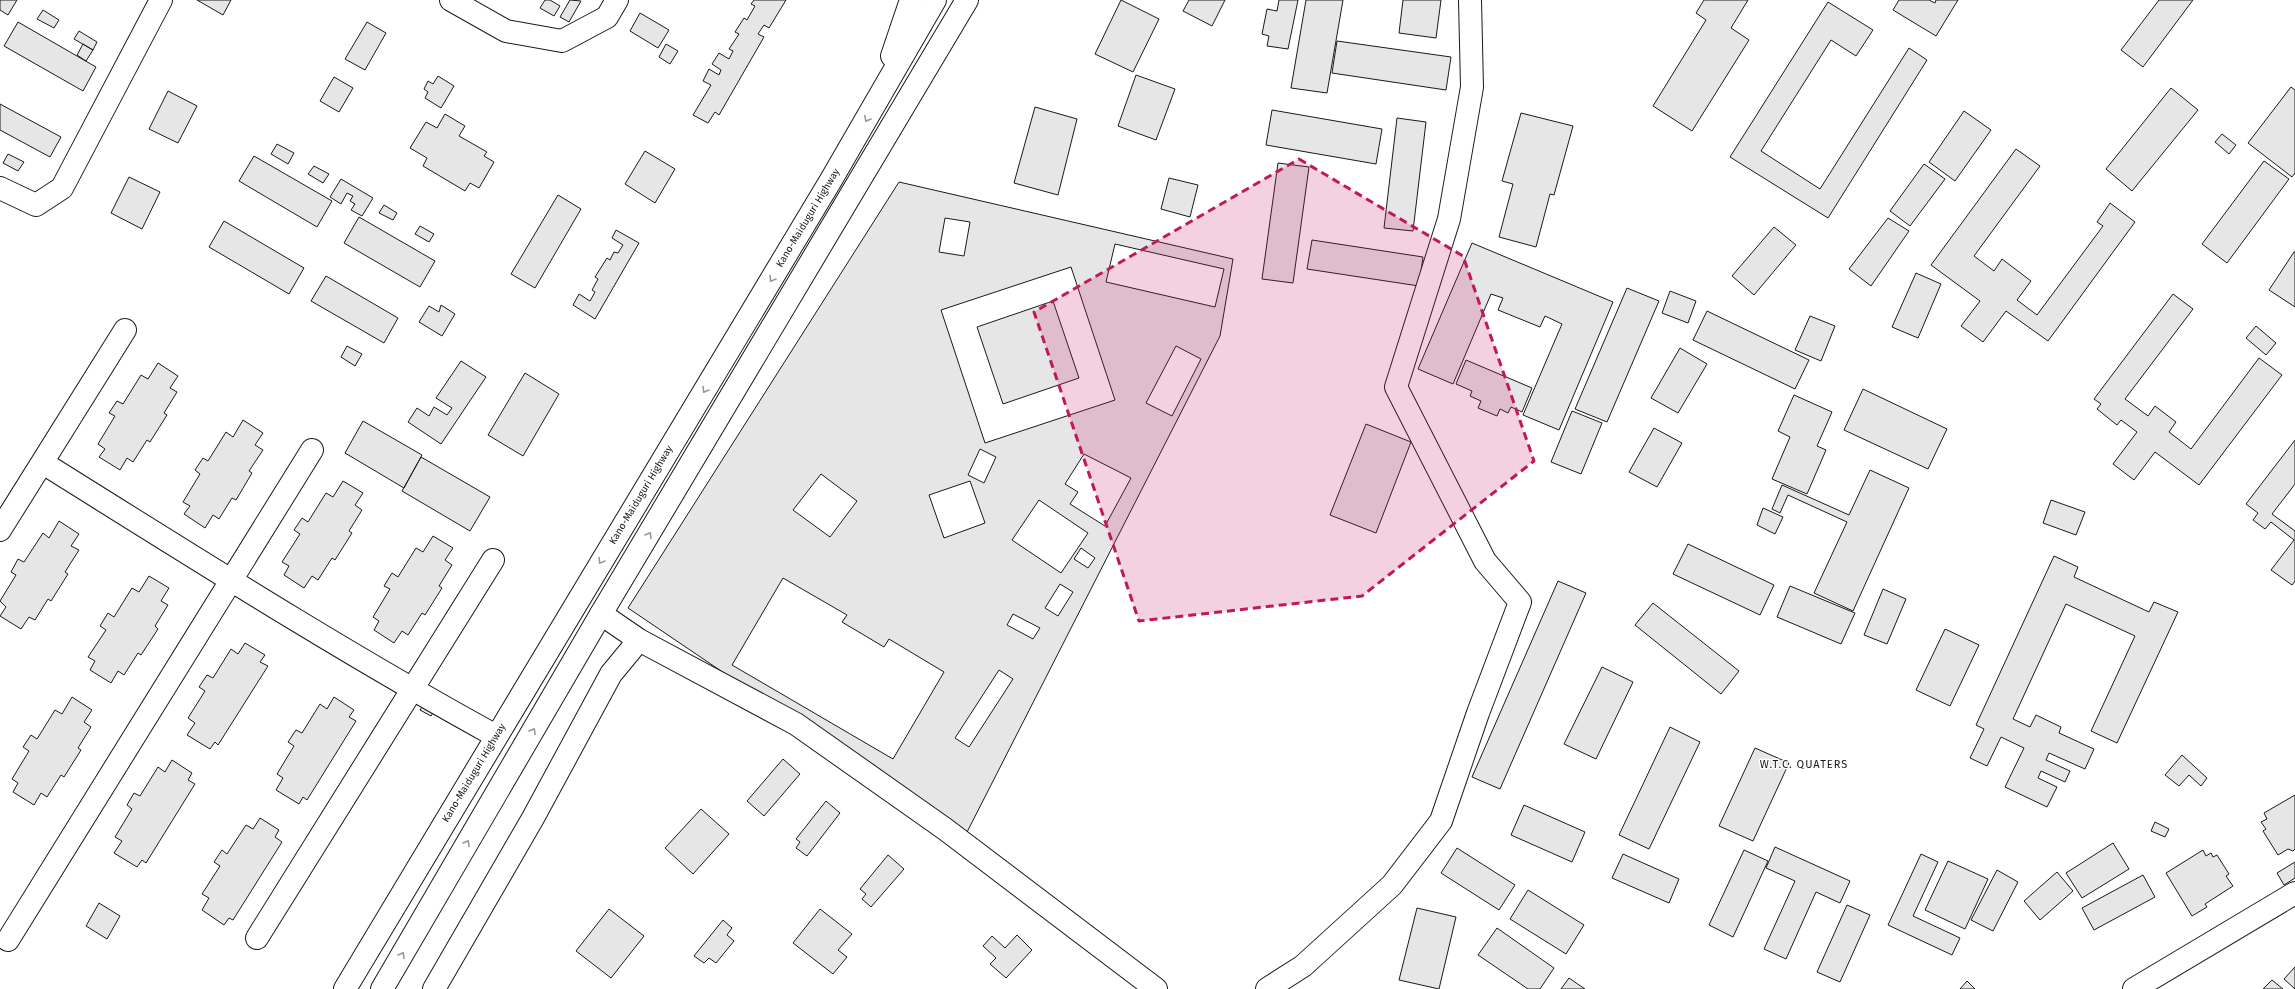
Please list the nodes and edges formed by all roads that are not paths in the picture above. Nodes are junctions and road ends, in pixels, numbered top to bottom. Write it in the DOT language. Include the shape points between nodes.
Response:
graph roads {
  1 [pos="161,0"];
  2 [pos="452,0"];
  3 [pos="617,0"];
  4 [pos="911,0"];
  5 [pos="935,0"];
  6 [pos="967,0"];
  7 [pos="1470,0"];
  8 [pos="878,100"];
  9 [pos="0,188"];
  10 [pos="125,330"];
  11 [pos="312,450"];
  12 [pos="42,463"];
  13 [pos="0,530"];
  14 [pos="493,560"];
  15 [pos="232,581"];
  16 [pos="601,614"];
  17 [pos="639,640"];
  18 [pos="412,690"];
  19 [pos="496,736"];
  20 [pos="2295,893"];
  21 [pos="257,938"];
  22 [pos="8,940"];
  23 [pos="345,989"];
  24 [pos="382,989"];
  25 [pos="434,989"];
  26 [pos="1156,989"];
  27 [pos="1267,989"];
  28 [pos="2134,989"];
  1 -- 9 [label="main road" via="62,188 36,205"];
  2 -- 3 [label="main road" via="506,31 562,41 607,17"];
  4 -- 8 [label="main road"];
  5 -- 8 [label="main road, Kano-Maiduguri Highway"];
  16 -- 6 [label="main road, one-way"];
  7 -- 27 [label="main road" via="1472,87 1449,219 1396,387 1485,561 1520,602 1441,821 1392,884 1303,966"];
  8 -- 19 [label="main road, Kano-Maiduguri Highway, one-way"];
  10 -- 12 [label="main road"];
  11 -- 15 [label="main road"];
  12 -- 13 [label="main road"];
  12 -- 15 [label="main road"];
  14 -- 18 [label="main road"];
  15 -- 18 [label="main road"];
  15 -- 22 [label="main road"];
  16 -- 17 [label="main road"];
  24 -- 16 [label="main road, one-way"];
  17 -- 25 [label="main road" via="611,674 534,818"];
  17 -- 26 [label="main road" via="796,724 944,828"];
  18 -- 19 [label="main road"];
  18 -- 21 [label="main road"];
  19 -- 23 [label="main road, Kano-Maiduguri Highway"];
  20 -- 28 [label="main road"];
}
